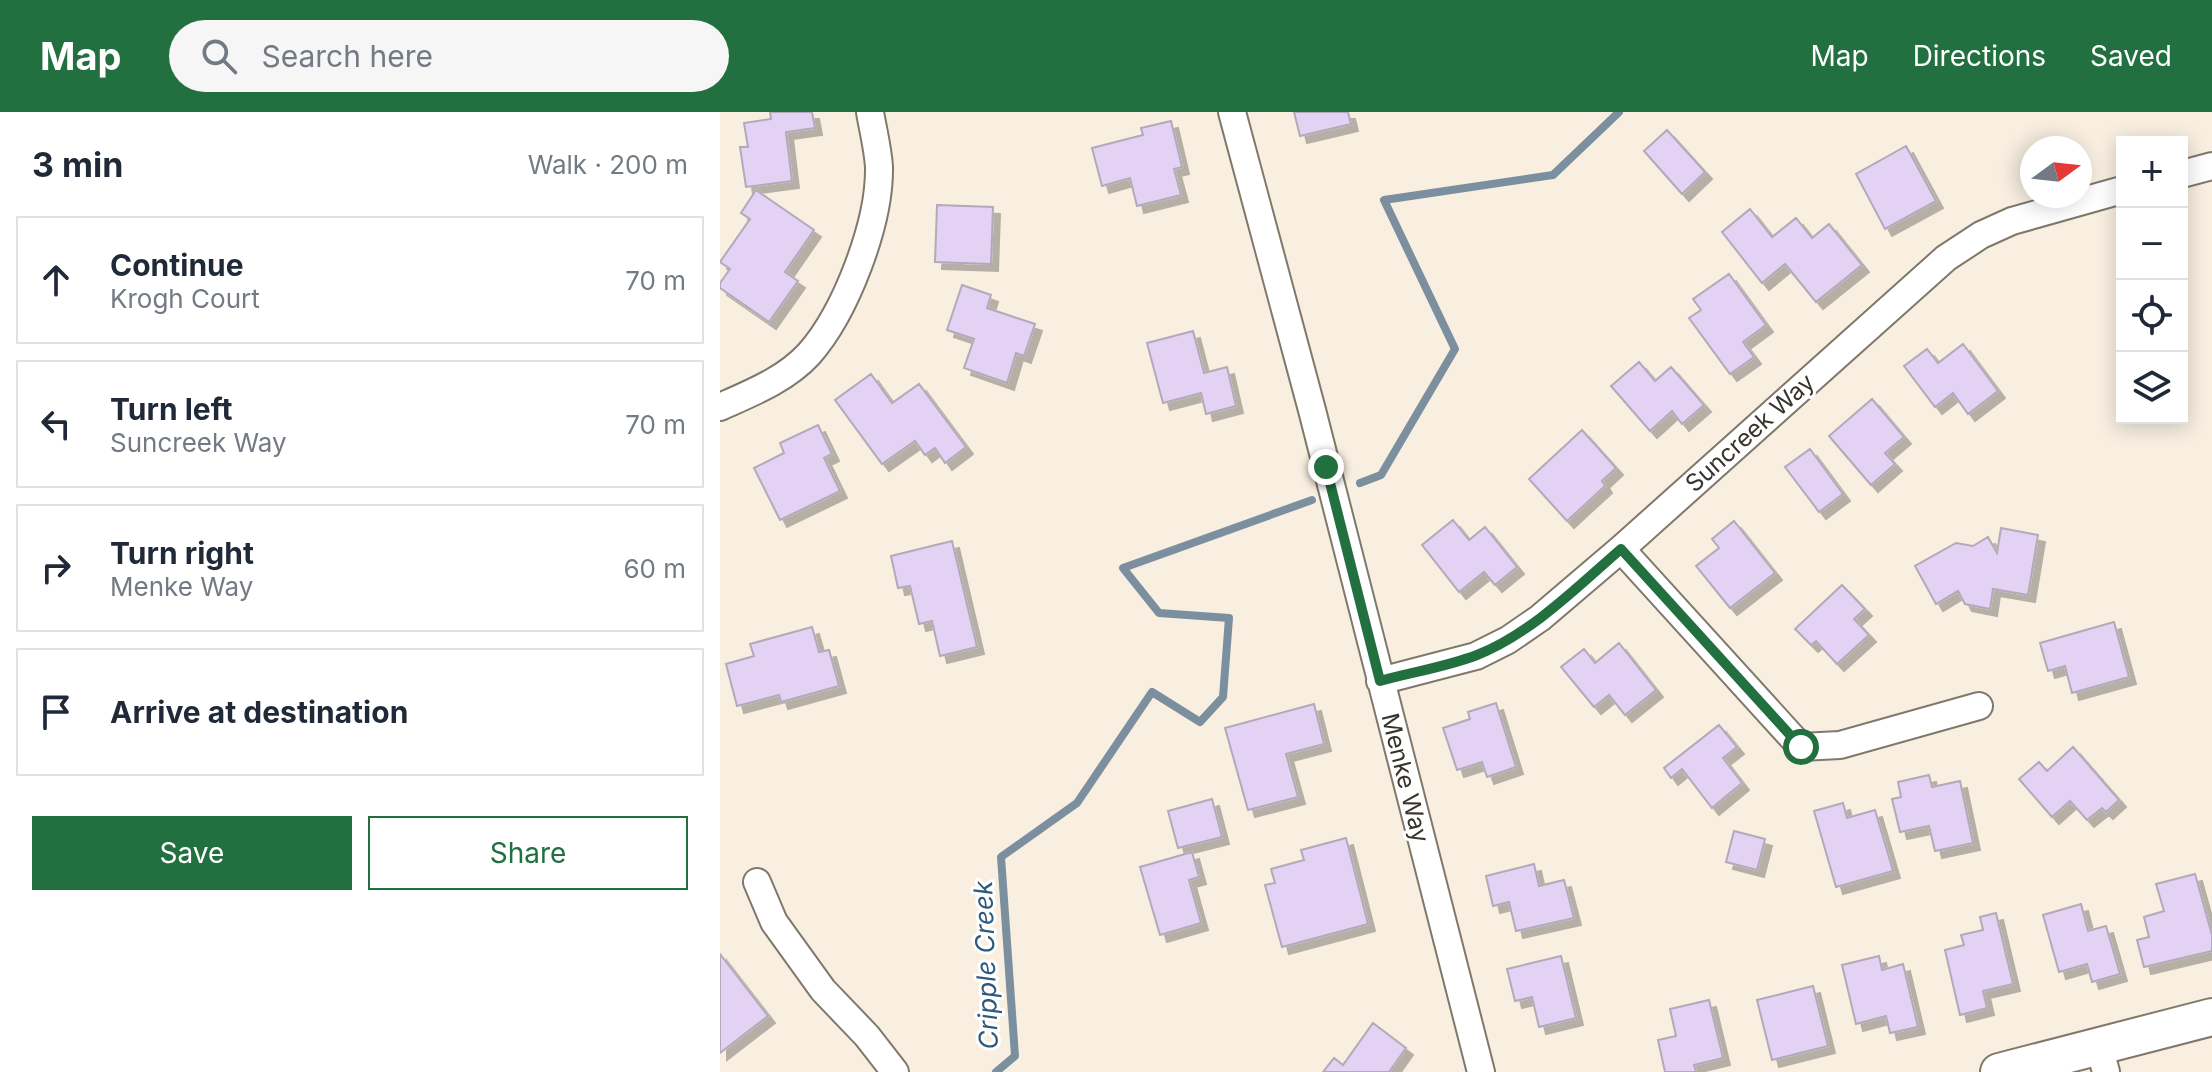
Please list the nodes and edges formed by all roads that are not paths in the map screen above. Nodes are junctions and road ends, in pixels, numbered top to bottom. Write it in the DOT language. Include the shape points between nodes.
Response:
graph roads {
  1 [pos="870,112"];
  2 [pos="1232,112"];
  3 [pos="2212,166"];
  4 [pos="2188,172"];
  5 [pos="2116,192"];
  6 [pos="720,407"];
  7 [pos="1621,549"];
  8 [pos="1380,681"];
  9 [pos="1979,706"];
  10 [pos="757,882"];
  11 [pos="2212,1017"];
  12 [pos="2103,1059"];
  13 [pos="895,1072"];
  14 [pos="1481,1072"];
  15 [pos="1999,1072"];
  1 -- 6 [label="street" via="879,167 875,201 848,293 808,355 772,383"];
  2 -- 8 [label="street, Menke Way"];
  3 -- 4 [label="street"];
  5 -- 7 [label="street, Suncreek Way" via="2012,221 1946,258"];
  7 -- 8 [label="street, Suncreek Way" via="1508,640 1476,656"];
  7 -- 9 [label="street" via="1801,747 1840,745"];
  8 -- 14 [label="street, Menke Way"];
  10 -- 13 [label="street" via="774,922 823,990"];
  11 -- 12 [label="street"];
  12 -- 15 [label="street"];
}
